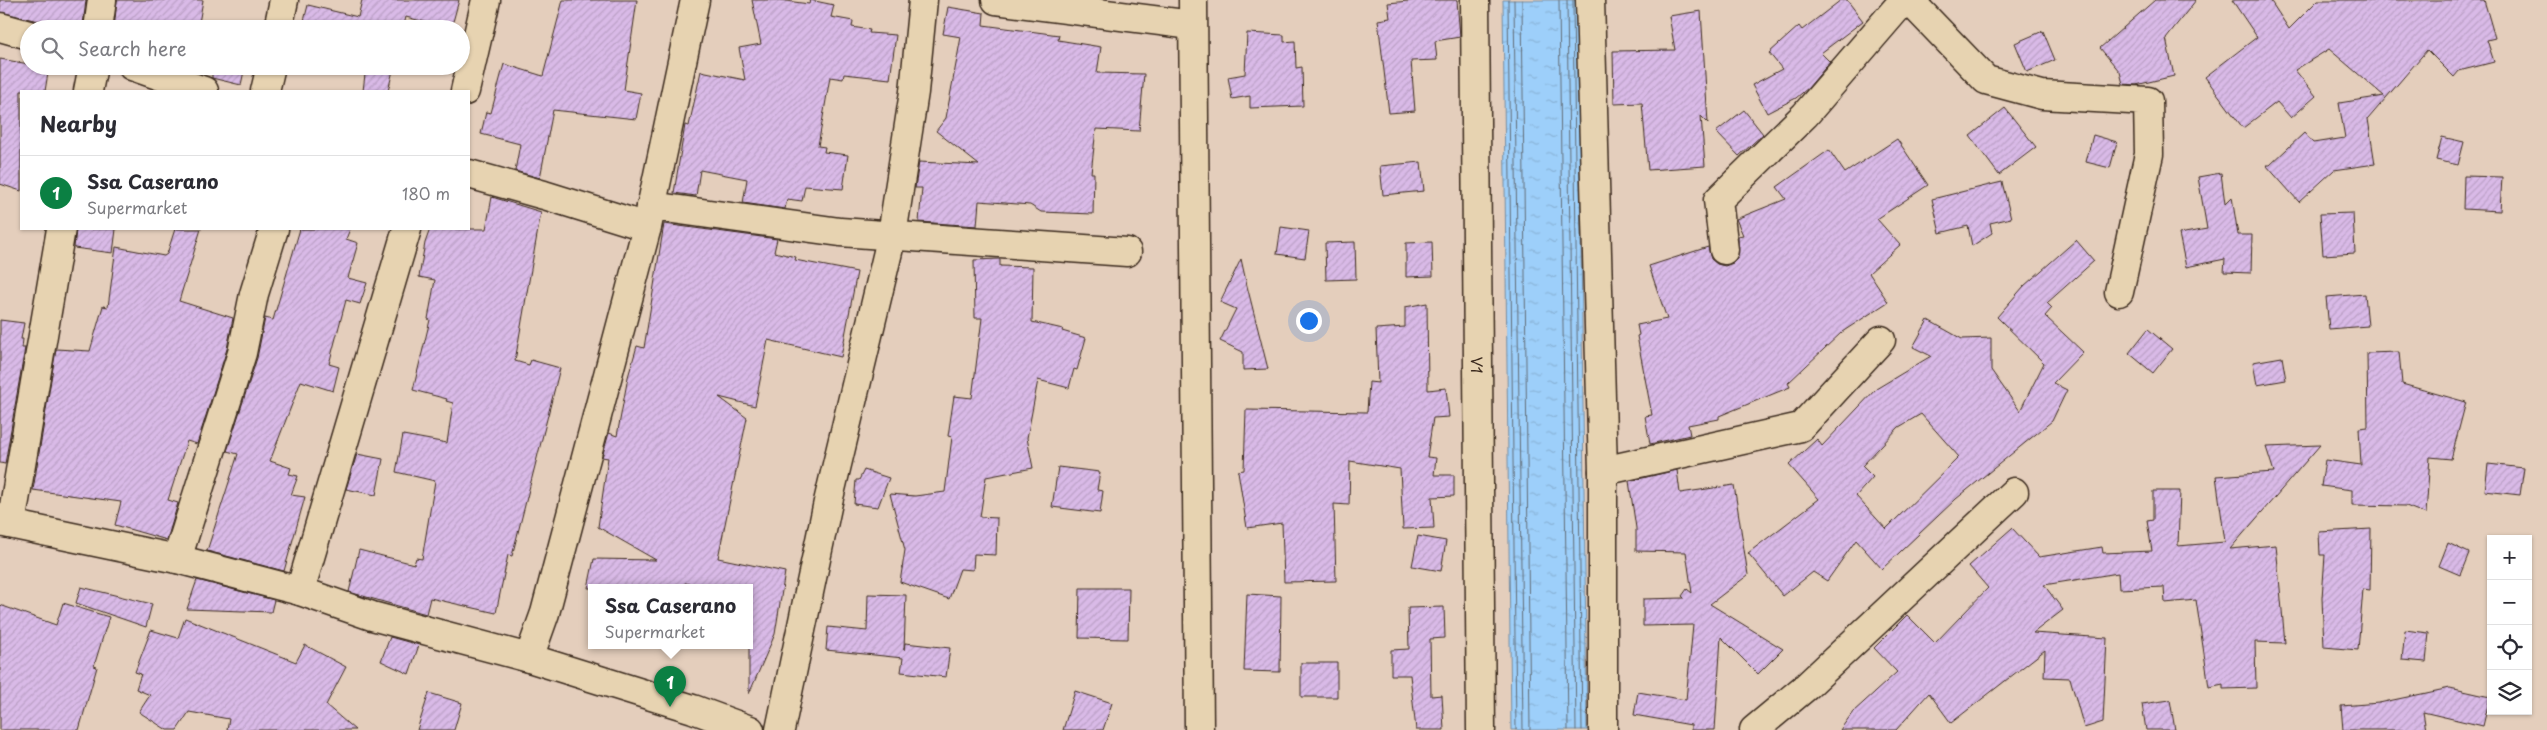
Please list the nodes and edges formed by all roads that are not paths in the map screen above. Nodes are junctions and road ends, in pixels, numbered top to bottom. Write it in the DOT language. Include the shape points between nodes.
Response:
graph roads {
  1 [pos="102,0"];
  2 [pos="284,0"];
  3 [pos="486,0"];
  4 [pos="695,0"];
  5 [pos="923,0"];
  6 [pos="996,0"];
  7 [pos="1475,0"];
  8 [pos="1590,0"];
  9 [pos="1904,0"];
  10 [pos="1909,0"];
  11 [pos="1193,12"];
  12 [pos="99,20"];
  13 [pos="280,20"];
  14 [pos="0,27"];
  15 [pos="20,33"];
  16 [pos="470,69"];
  17 [pos="91,75"];
  18 [pos="158,75"];
  19 [pos="269,75"];
  20 [pos="469,75"];
  21 [pos="88,90"];
  22 [pos="201,90"];
  23 [pos="265,90"];
  24 [pos="465,90"];
  25 [pos="470,174"];
  26 [pos="649,217"];
  27 [pos="61,230"];
  28 [pos="274,230"];
  29 [pos="407,230"];
  30 [pos="892,236"];
  31 [pos="1724,250"];
  32 [pos="1127,252"];
  33 [pos="2119,292"];
  34 [pos="1881,340"];
  35 [pos="1603,471"];
  36 [pos="2014,492"];
  37 [pos="6,523"];
  38 [pos="177,558"];
  39 [pos="300,591"];
  40 [pos="529,658"];
  41 [pos="696,720"];
  42 [pos="750,730"];
  43 [pos="780,730"];
  44 [pos="1199,730"];
  45 [pos="1481,730"];
  46 [pos="1603,730"];
  47 [pos="1754,730"];
  1 -- 12 [label="street"];
  2 -- 13 [label="street"];
  3 -- 16 [label="street"];
  4 -- 26 [label="street"];
  5 -- 30 [label="street" via="914,92"];
  6 -- 11 [label="street"];
  7 -- 45 [label="street, V1"];
  8 -- 35 [label="street"];
  9 -- 31 [label="street" via="1805,115 1718,200"];
  10 -- 33 [label="street" via="1986,80 2042,95 2148,101 2149,154"];
  11 -- 44 [label="street"];
  14 -- 15 [label="street"];
  17 -- 21 [label="street"];
  18 -- 22 [label="street"];
  19 -- 23 [label="street"];
  20 -- 24 [label="street"];
  25 -- 26 [label="street" via="544,195"];
  26 -- 30 [label="street"];
  26 -- 40 [label="street" via="545,613"];
  27 -- 37 [label="street"];
  28 -- 38 [label="street" via="254,294 242,353"];
  29 -- 39 [label="street"];
  30 -- 32 [label="street"];
  30 -- 43 [label="street" via="828,502"];
  34 -- 35 [label="street" via="1801,426"];
  35 -- 46 [label="street"];
  36 -- 47 [label="street" via="1814,679"];
  37 -- 38 [label="street"];
  38 -- 39 [label="street"];
  39 -- 40 [label="street" via="372,616"];
  40 -- 41 [label="street"];
  41 -- 42 [label="street"];
}
